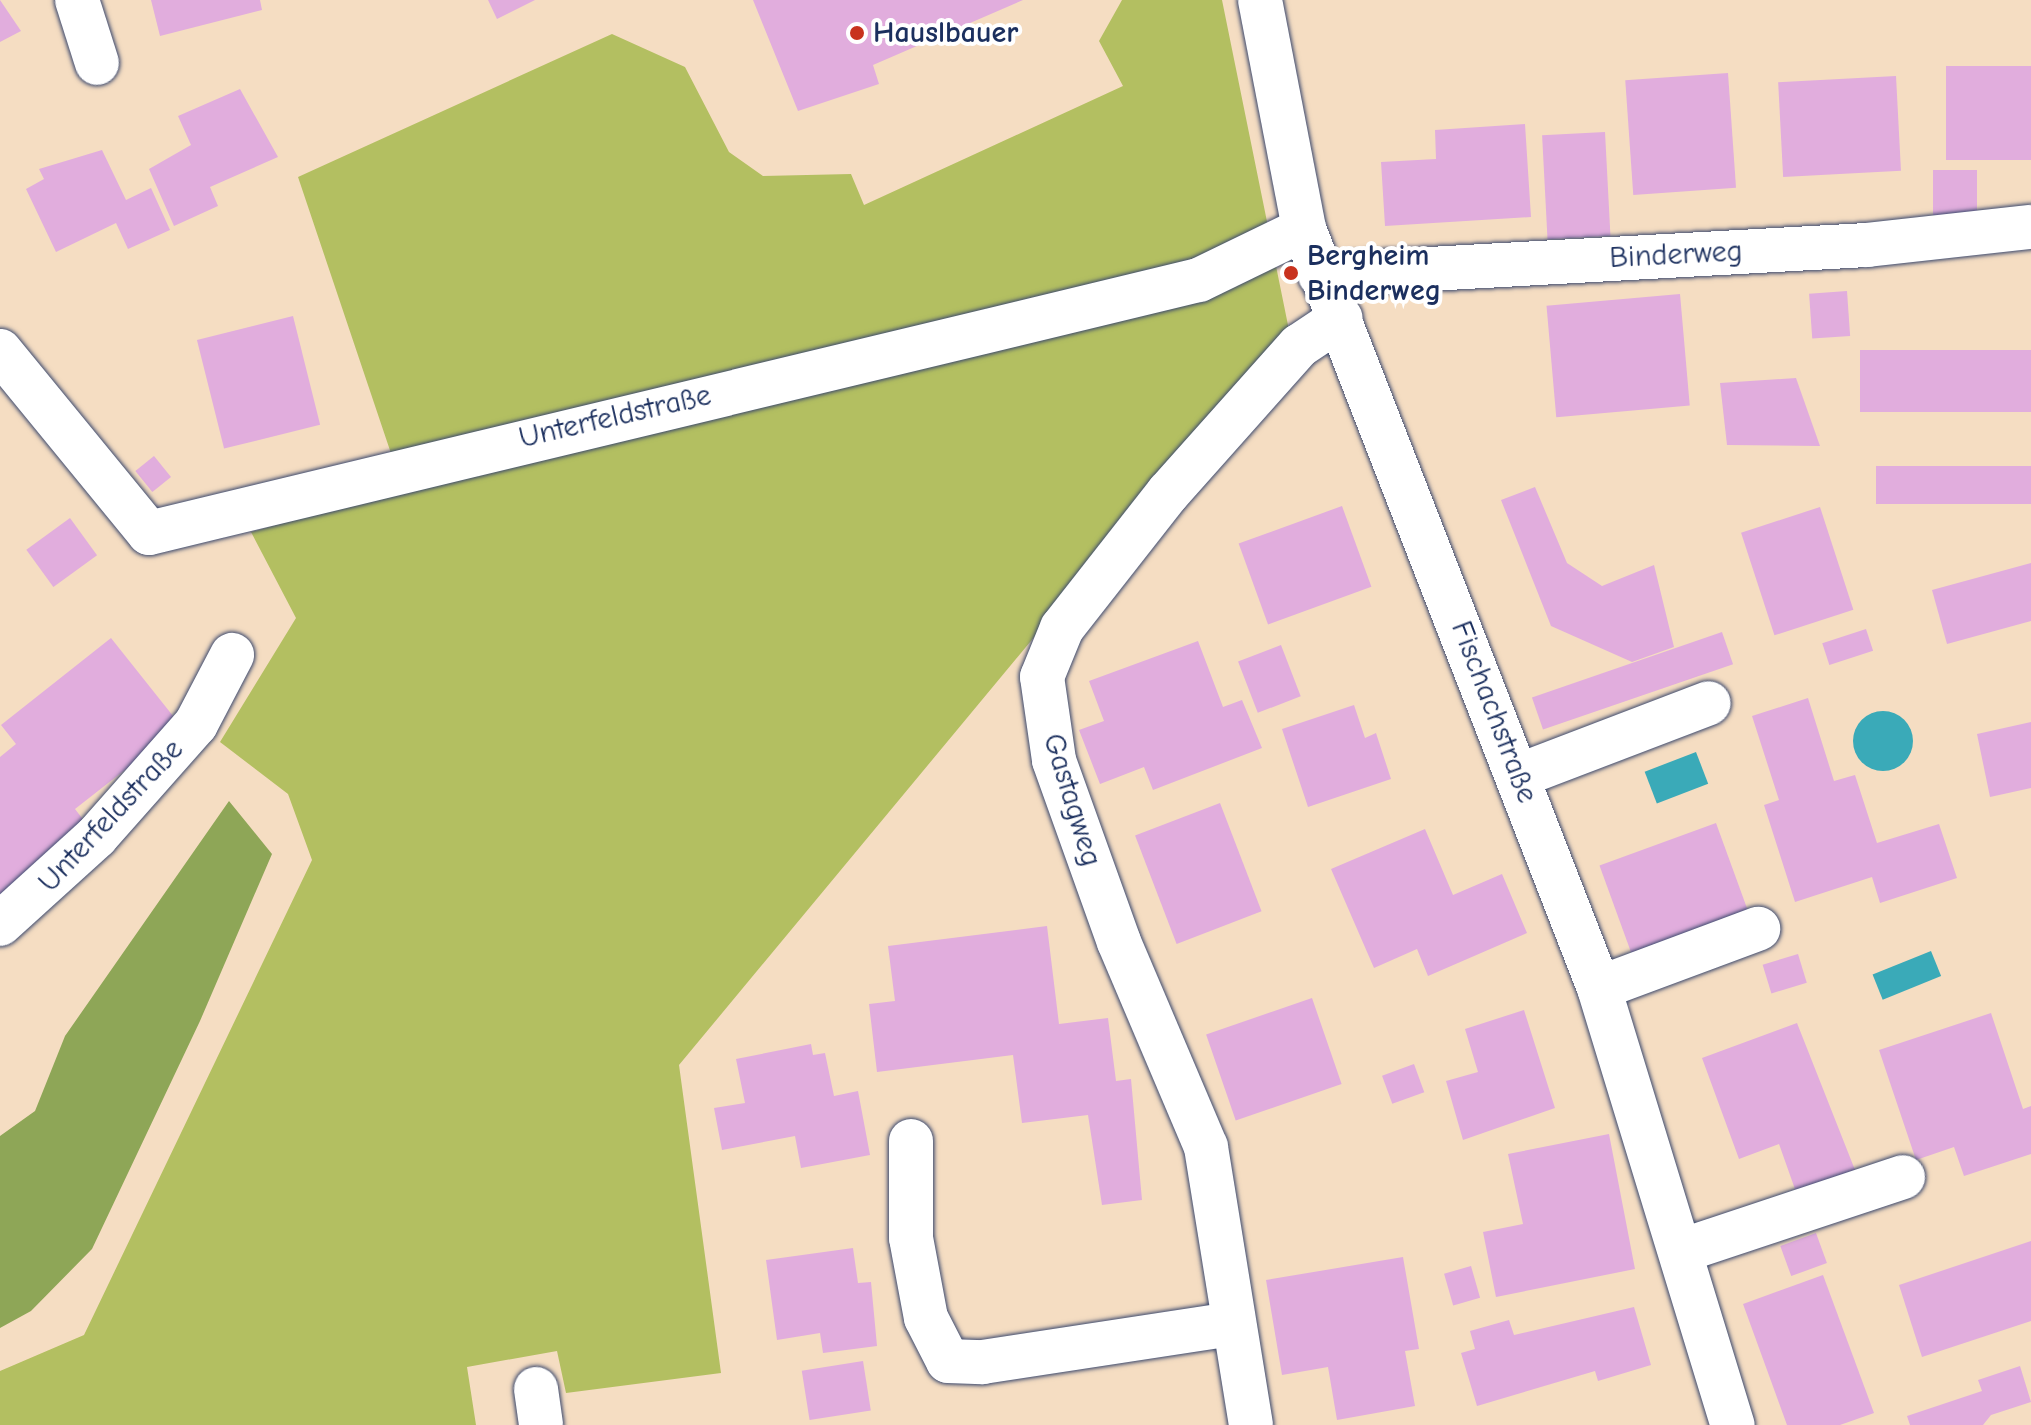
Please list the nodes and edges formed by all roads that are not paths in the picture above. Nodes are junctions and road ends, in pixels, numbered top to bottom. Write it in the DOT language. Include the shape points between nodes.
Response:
graph roads {
  1 [pos="77,0"];
  2 [pos="1260,0"];
  3 [pos="97,63"];
  4 [pos="2031,227"];
  5 [pos="1304,229"];
  6 [pos="1320,275"];
  7 [pos="1341,318"];
  8 [pos="0,351"];
  9 [pos="232,655"];
  10 [pos="1709,703"];
  11 [pos="1518,776"];
  12 [pos="0,924"];
  13 [pos="1758,929"];
  14 [pos="1599,988"];
  15 [pos="911,1141"];
  16 [pos="1903,1177"];
  17 [pos="1681,1251"];
  18 [pos="1231,1324"];
  19 [pos="1251,1425"];
  20 [pos="1733,1425"];
  1 -- 3 [label="street"];
  2 -- 5 [label="street, Fischachstraße"];
  4 -- 6 [label="street, Binderweg" via="1867,245"];
  5 -- 6 [label="street, Fischachstraße"];
  5 -- 8 [label="street, Unterfeldstraße" via="1199,280 149,533"];
  6 -- 7 [label="street, Fischachstraße"];
  7 -- 11 [label="street, Fischachstraße"];
  7 -- 18 [label="street, Gastagweg" via="1299,346 1168,493 1062,628 1042,677 1054,760 1119,942 1206,1147"];
  9 -- 12 [label="street, Unterfeldstraße" via="196,724 96,837"];
  10 -- 11 [label="street"];
  11 -- 14 [label="street, Fischachstraße"];
  13 -- 14 [label="street"];
  14 -- 17 [label="street, Fischachstraße"];
  15 -- 18 [label="street" via="911,1238 926,1318 948,1361 983,1362"];
  16 -- 17 [label="street"];
  17 -- 20 [label="street, Fischachstraße"];
  18 -- 19 [label="street, Gastagweg"];
}
